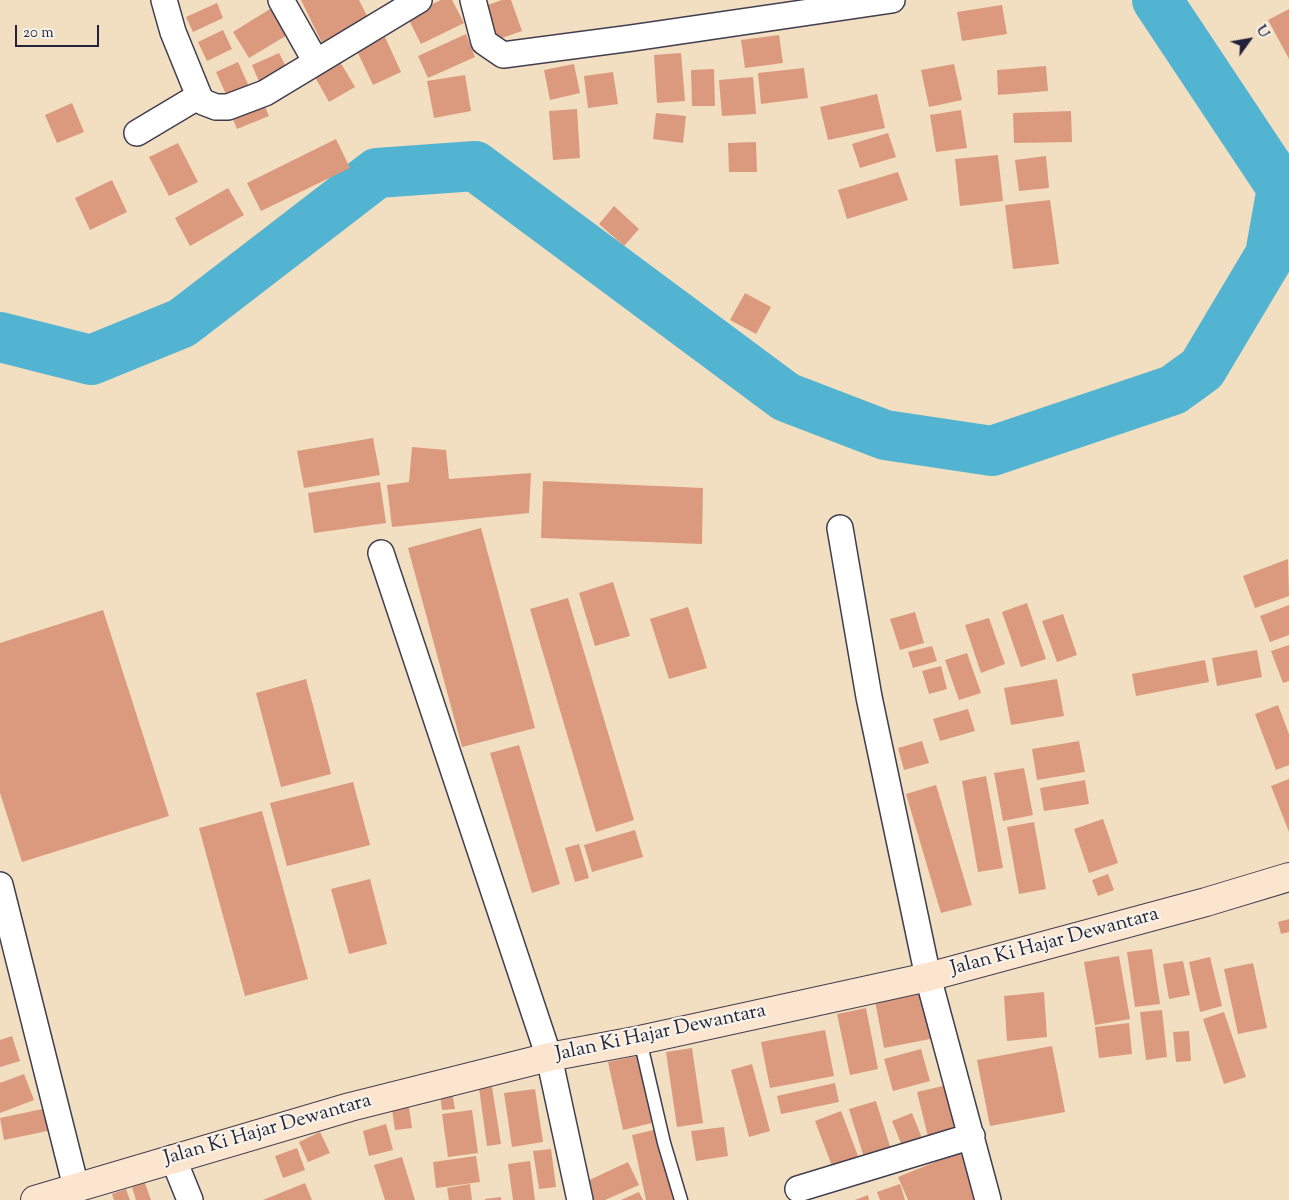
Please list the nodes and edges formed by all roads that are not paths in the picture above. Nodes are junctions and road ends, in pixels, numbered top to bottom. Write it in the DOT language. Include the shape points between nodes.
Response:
graph roads {
  1 [pos="164,0"];
  2 [pos="281,0"];
  3 [pos="419,0"];
  4 [pos="473,0"];
  5 [pos="892,0"];
  6 [pos="316,62"];
  7 [pos="199,96"];
  8 [pos="137,133"];
  9 [pos="840,528"];
  10 [pos="381,552"];
  11 [pos="1289,877"];
  12 [pos="0,885"];
  13 [pos="5,923"];
  14 [pos="928,977"];
  15 [pos="640,1040"];
  16 [pos="549,1057"];
  17 [pos="972,1136"];
  18 [pos="173,1158"];
  19 [pos="76,1187"];
  20 [pos="798,1189"];
  21 [pos="35,1200"];
  22 [pos="190,1200"];
  23 [pos="580,1200"];
  24 [pos="681,1200"];
  25 [pos="988,1200"];
  1 -- 7 [label="street" via="172,32"];
  2 -- 6 [label="street"];
  3 -- 6 [label="street"];
  4 -- 5 [label="street" via="484,42 503,54"];
  6 -- 7 [label="street" via="265,93 228,106 216,107 203,102"];
  7 -- 8 [label="street"];
  9 -- 14 [label="street" via="869,697"];
  10 -- 16 [label="street"];
  11 -- 14 [label="main road, Jalan Ki Hajar Dewantara"];
  12 -- 13 [label="street"];
  13 -- 19 [label="street"];
  14 -- 15 [label="main road, Jalan Ki Hajar Dewantara"];
  14 -- 17 [label="street"];
  15 -- 16 [label="main road, Jalan Ki Hajar Dewantara"];
  15 -- 24 [label="lane"];
  16 -- 18 [label="main road, Jalan Ki Hajar Dewantara" via="350,1107"];
  16 -- 23 [label="street"];
  17 -- 20 [label="street"];
  17 -- 25 [label="street"];
  18 -- 19 [label="main road, Jalan Ki Hajar Dewantara"];
  18 -- 22 [label="street"];
  19 -- 21 [label="main road, Jalan Ki Hajar Dewantara"];
}
